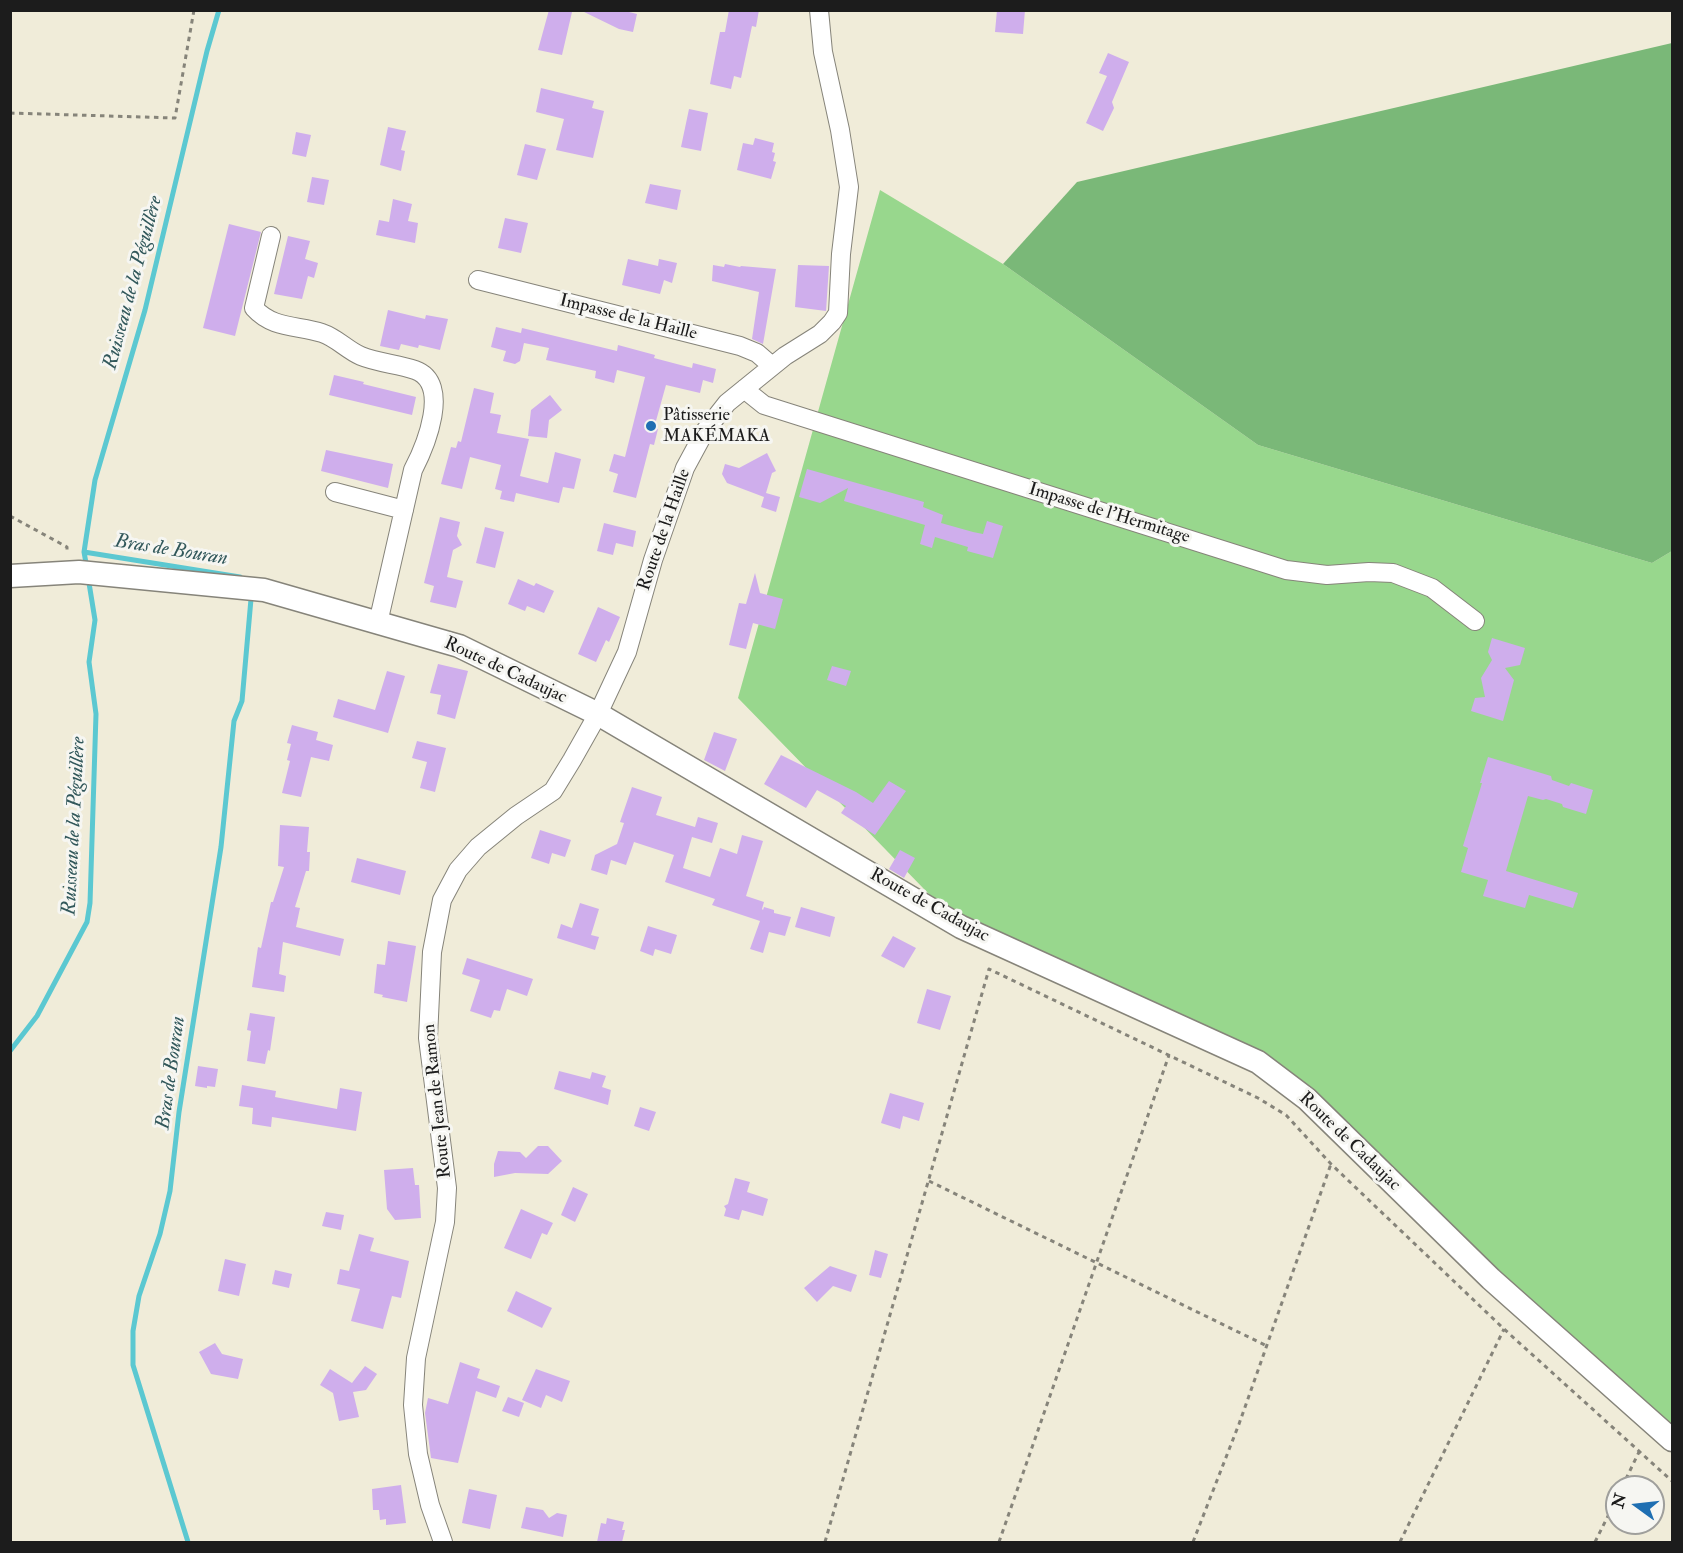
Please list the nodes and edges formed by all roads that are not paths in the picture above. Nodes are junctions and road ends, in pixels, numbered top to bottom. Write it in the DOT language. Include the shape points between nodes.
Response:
graph roads {
  1 [pos="819,10"];
  2 [pos="271,236"];
  3 [pos="478,280"];
  4 [pos="772,366"];
  5 [pos="744,389"];
  6 [pos="335,492"];
  7 [pos="404,510"];
  8 [pos="10,576"];
  9 [pos="1475,621"];
  10 [pos="378,623"];
  11 [pos="598,714"];
  12 [pos="1672,1440"];
  13 [pos="443,1542"];
  1 -- 4 [label="street, Route de la Haille" via="823,52 849,186 837,313 820,334"];
  2 -- 7 [label="street" via="254,308 263,318 321,333 363,357 418,370 428,381 434,410"];
  3 -- 4 [label="street, Impasse de la Haille" via="740,346 757,353"];
  4 -- 5 [label="street, Route de la Haille"];
  5 -- 9 [label="street, Impasse de l'Hermitage" via="764,405 1286,570 1327,575 1393,573 1432,588"];
  5 -- 11 [label="street, Route de la Haille" via="705,431 685,468 627,652"];
  6 -- 7 [label="street"];
  7 -- 10 [label="street"];
  8 -- 10 [label="street, Route de Cadaujac" via="74,572 264,590"];
  10 -- 11 [label="street, Route de Cadaujac" via="459,646"];
  11 -- 12 [label="street, Route de Cadaujac" via="961,927 1258,1062 1307,1100 1491,1280"];
  11 -- 13 [label="street, Route Jean de Ramon" via="553,791 478,847 458,870 442,900 432,952 428,1038 447,1188 445,1222 416,1358 413,1405 418,1454"];
}
